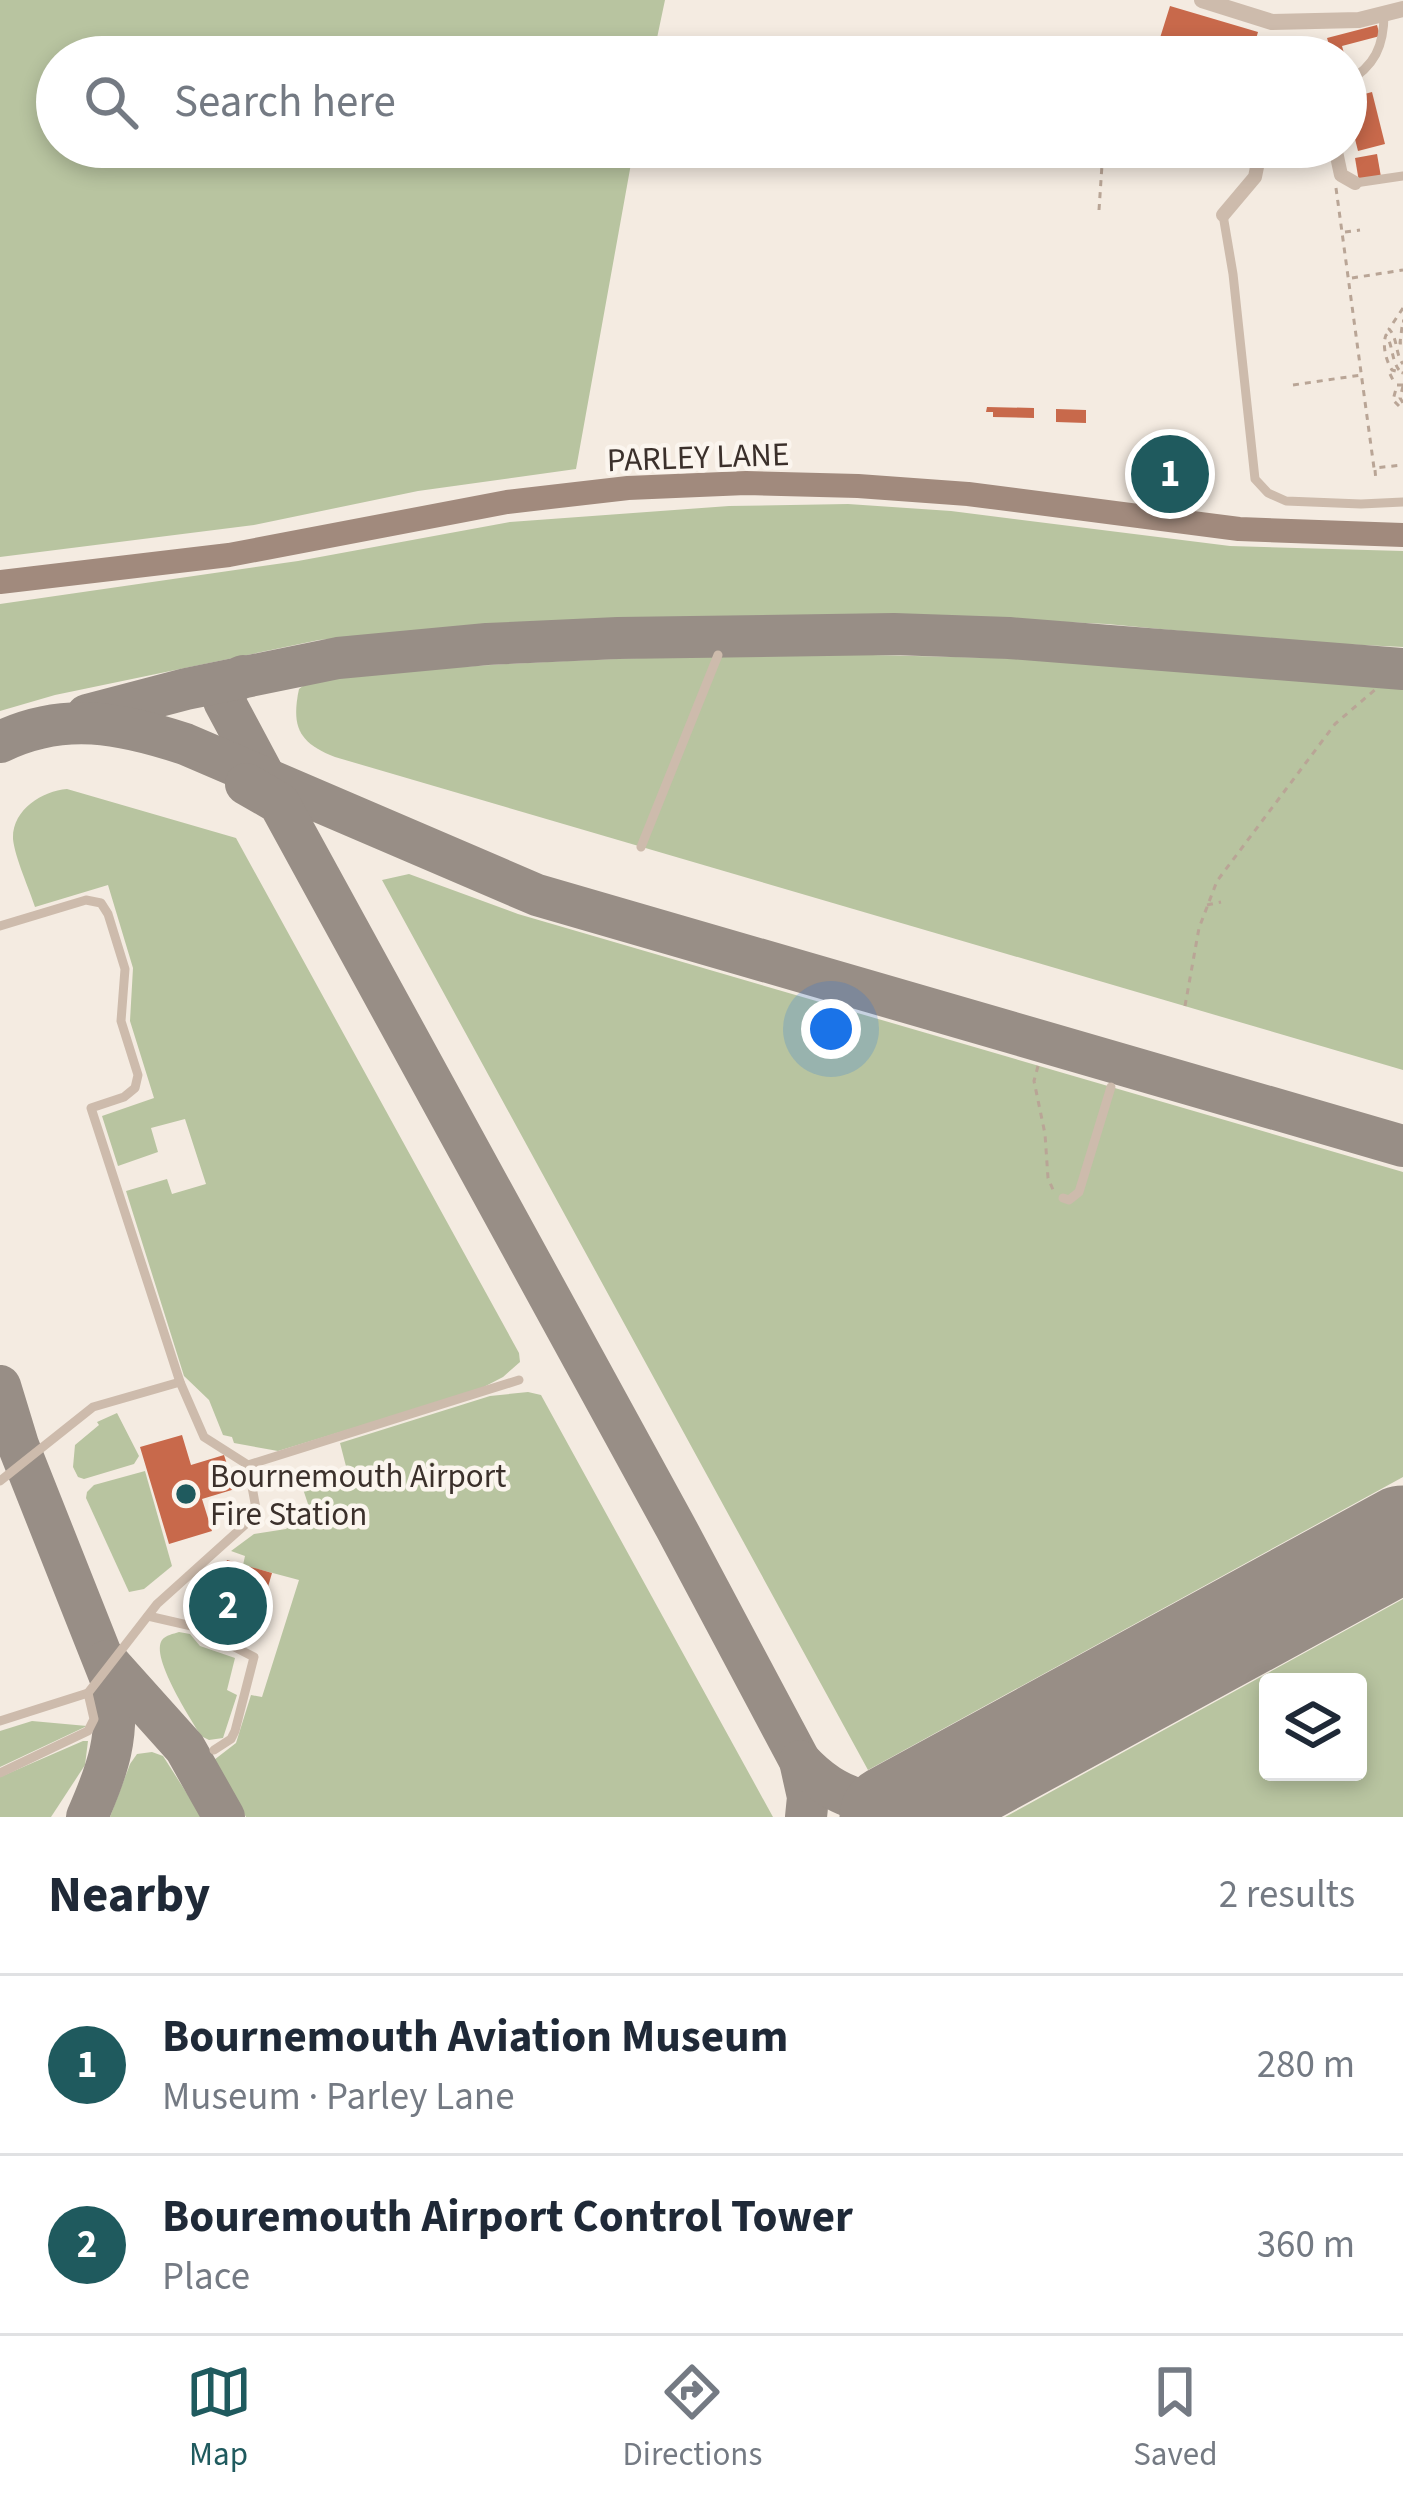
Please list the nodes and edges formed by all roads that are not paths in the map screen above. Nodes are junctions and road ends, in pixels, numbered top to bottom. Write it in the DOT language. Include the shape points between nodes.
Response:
graph roads {
  1 [pos="1202,0"];
  2 [pos="1403,9"];
  3 [pos="1384,14"];
  4 [pos="1367,67"];
  5 [pos="1258,168"];
  6 [pos="1341,168"];
  7 [pos="1403,176"];
  8 [pos="1344,181"];
  9 [pos="1223,215"];
  10 [pos="1403,502"];
  11 [pos="1403,535"];
  12 [pos="0,582"];
  13 [pos="718,656"];
  14 [pos="641,847"];
  15 [pos="0,926"];
  16 [pos="1111,1087"];
  17 [pos="1063,1198"];
  18 [pos="519,1379"];
  19 [pos="180,1382"];
  20 [pos="248,1465"];
  21 [pos="0,1481"];
  22 [pos="148,1616"];
  23 [pos="88,1693"];
  24 [pos="0,1721"];
  25 [pos="214,1750"];
  26 [pos="0,1773"];
  1 -- 3 [label="street" via="1272,22"];
  2 -- 3 [label="street"];
  3 -- 4 [label="lane" via="1383,39"];
  5 -- 9 [label="street"];
  6 -- 8 [label="street"];
  7 -- 8 [label="lane"];
  9 -- 10 [label="lane" via="1255,479 1286,501"];
  11 -- 12 [label="main road, PARLEY LANE" via="1239,529 968,494 746,483 507,502 229,555"];
  13 -- 14 [label="lane"];
  15 -- 19 [label="lane" via="86,900 108,914 125,969 121,1021 138,1075 124,1097 91,1108"];
  16 -- 17 [label="lane" via="1079,1192"];
  18 -- 20 [label="lane"];
  19 -- 20 [label="lane" via="204,1437"];
  19 -- 21 [label="lane" via="93,1408"];
  20 -- 22 [label="lane" via="257,1514"];
  22 -- 23 [label="lane"];
  22 -- 25 [label="lane" via="196,1628 254,1657 235,1732"];
  23 -- 24 [label="lane"];
  23 -- 26 [label="lane" via="88,1731"];
}
